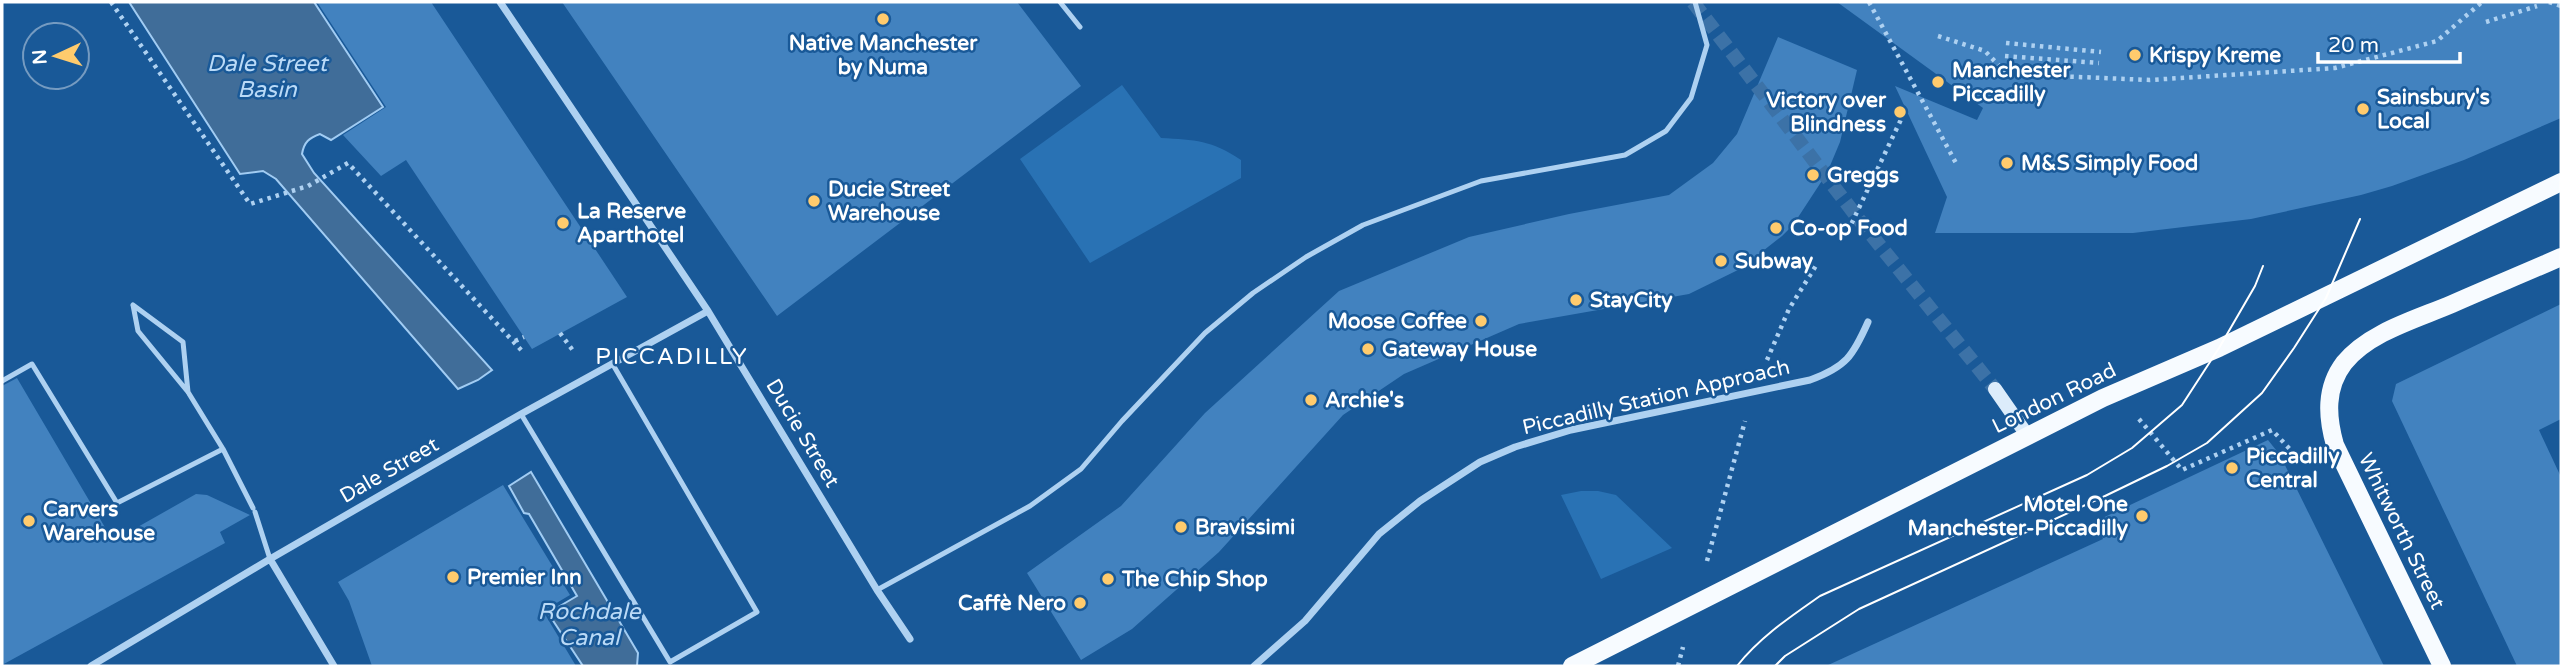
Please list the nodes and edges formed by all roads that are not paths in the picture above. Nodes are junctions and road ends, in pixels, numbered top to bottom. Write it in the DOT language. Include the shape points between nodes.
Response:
graph roads {
  1 [pos="500,2"];
  2 [pos="1060,2"];
  3 [pos="1695,2"];
  4 [pos="1080,27"];
  5 [pos="2561,183"];
  6 [pos="2561,257"];
  7 [pos="708,311"];
  8 [pos="1868,322"];
  9 [pos="612,363"];
  10 [pos="2,381"];
  11 [pos="1996,389"];
  12 [pos="188,391"];
  13 [pos="521,414"];
  14 [pos="2027,435"];
  15 [pos="223,449"];
  16 [pos="270,559"];
  17 [pos="877,590"];
  18 [pos="910,639"];
  19 [pos="91,666"];
  20 [pos="334,666"];
  21 [pos="1254,666"];
  22 [pos="1572,666"];
  23 [pos="2442,666"];
  1 -- 7 [label="street, Ducie Street"];
  2 -- 4 [label="lane"];
  3 -- 17 [label="lane" via="1707,45 1691,97 1666,131 1625,155 1481,181 1363,225 1306,257 1205,333 1081,469 1030,506"];
  5 -- 14 [label="main road, London Road" via="2255,332"];
  6 -- 23 [label="main road, Whitworth Street" via="2366,343 2336,377 2329,396 2335,446"];
  7 -- 9 [label="street, Dale Street"];
  7 -- 17 [label="street, Ducie Street"];
  8 -- 21 [label="street, Piccadilly Station Approach" via="1847,361 1810,380 1571,430 1514,447 1471,467 1379,534 1305,621"];
  9 -- 13 [label="street, Dale Street"];
  9 -- 13 [label="lane" via="757,612 670,662"];
  10 -- 15 [label="lane" via="32,364 117,503"];
  11 -- 14 [label="street"];
  12 -- 12 [label="lane" via="138,331 133,305 183,342"];
  12 -- 15 [label="lane"];
  13 -- 16 [label="street, Dale Street"];
  14 -- 22 [label="main road, London Road"];
  15 -- 16 [label="lane" via="254,510"];
  16 -- 19 [label="street, Dale Street"];
  16 -- 20 [label="street"];
  17 -- 18 [label="street, Ducie Street"];
}
